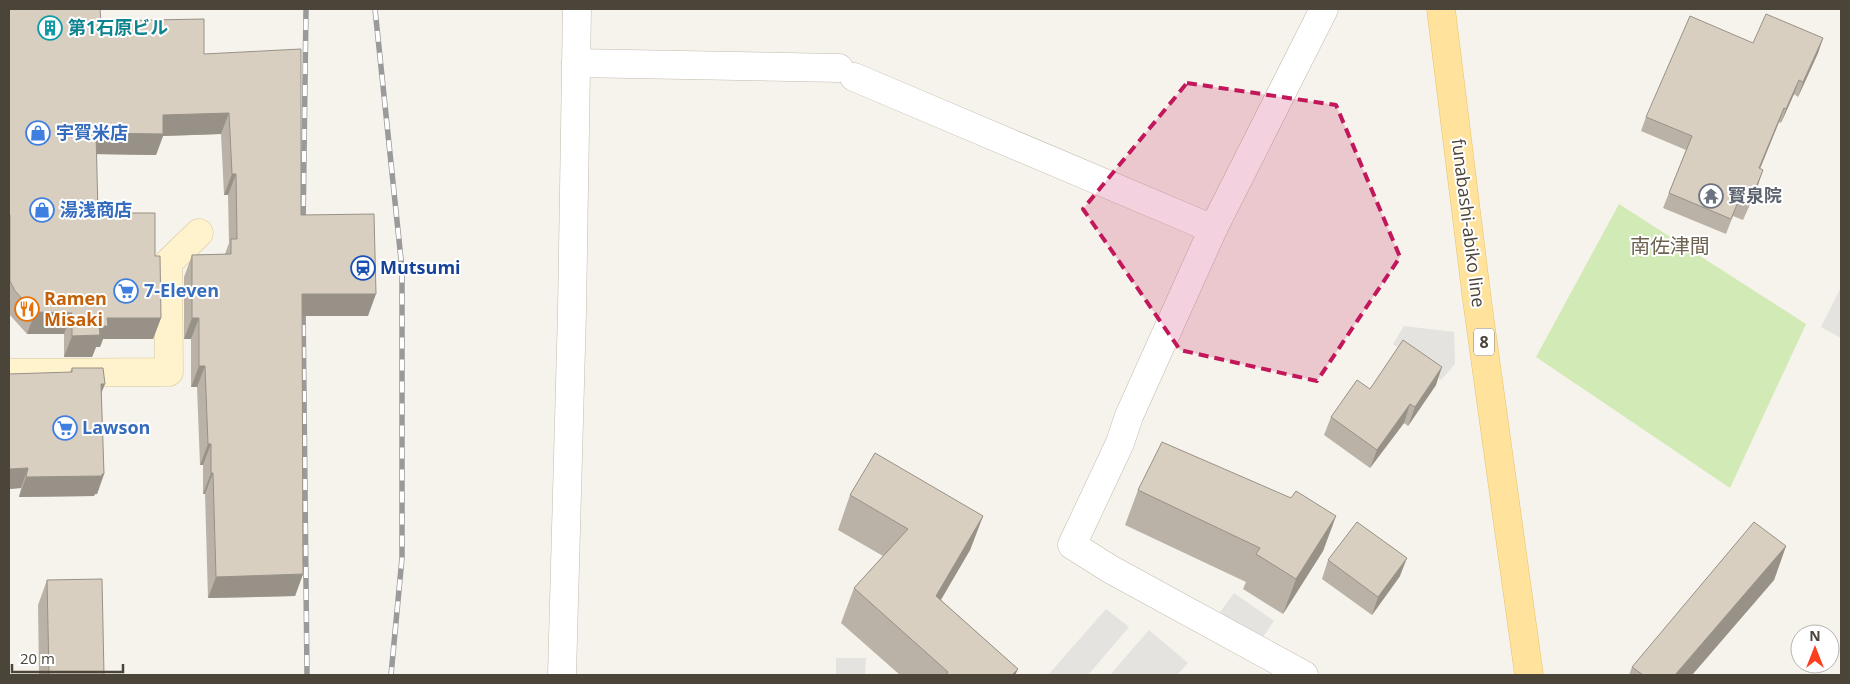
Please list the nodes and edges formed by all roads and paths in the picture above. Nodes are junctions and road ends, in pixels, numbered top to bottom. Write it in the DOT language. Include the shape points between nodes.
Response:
graph roads {
  1 [pos="577,9"];
  2 [pos="1324,9"];
  3 [pos="1441,9"];
  4 [pos="576,63"];
  5 [pos="1214,229"];
  6 [pos="199,233"];
  7 [pos="9,373"];
  8 [pos="562,675"];
  9 [pos="1304,675"];
  10 [pos="1529,675"];
  1 -- 4 [label="street"];
  2 -- 5 [label="street"];
  3 -- 10 [label="main road, funabashi-abiko line / 8"];
  4 -- 5 [label="street" via="847,73"];
  4 -- 8 [label="street"];
  5 -- 9 [label="street" via="1072,545"];
  6 -- 7 [label="main road" via="168,263 169,372"];
}
